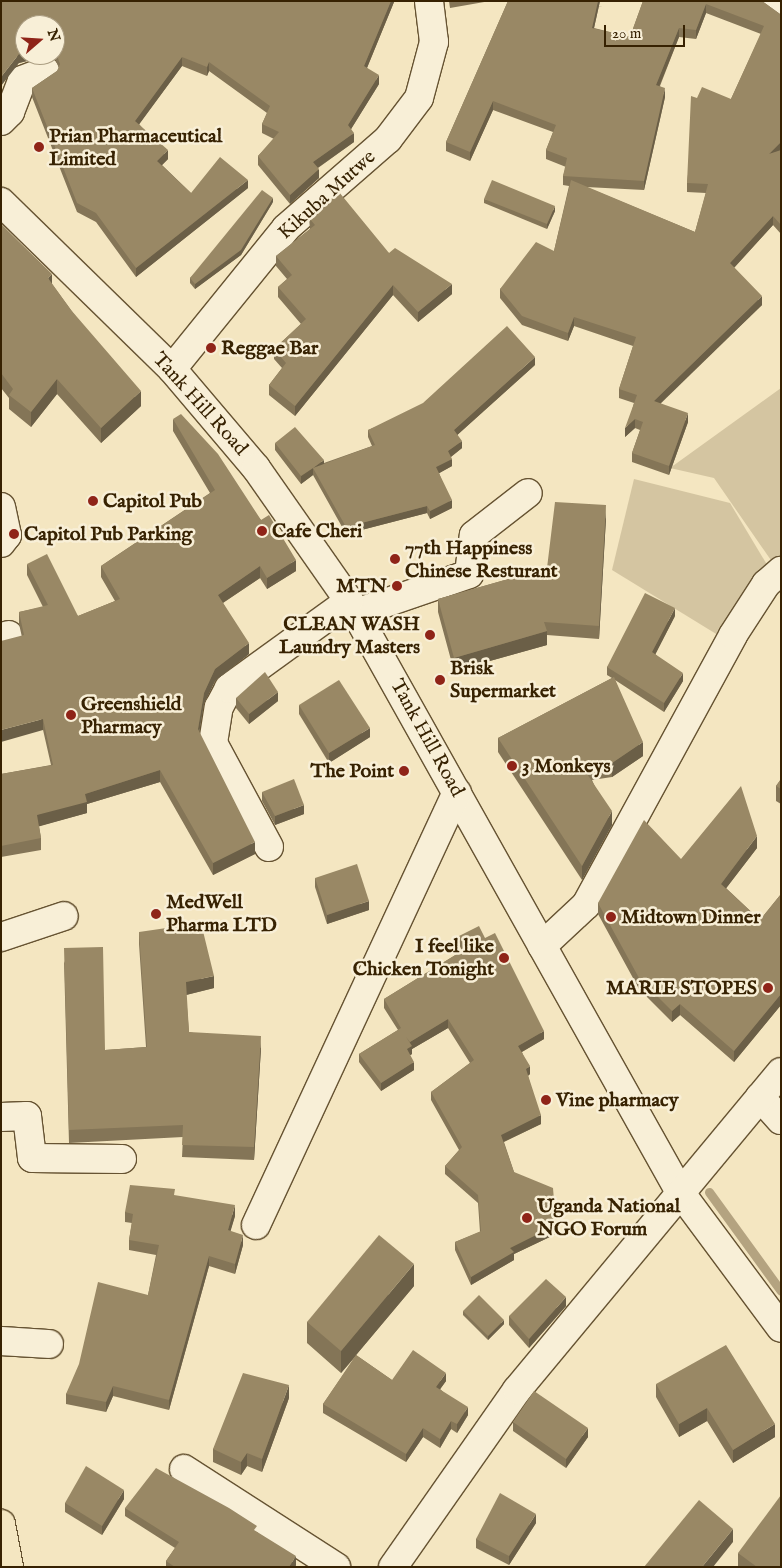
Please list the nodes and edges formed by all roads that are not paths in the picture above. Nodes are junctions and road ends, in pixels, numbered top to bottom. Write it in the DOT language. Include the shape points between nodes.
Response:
graph roads {
  1 [pos="429,1"];
  2 [pos="772,1"];
  3 [pos="781,7"];
  4 [pos="45,71"];
  5 [pos="1,121"];
  6 [pos="1,202"];
  7 [pos="172,369"];
  8 [pos="528,493"];
  9 [pos="1,508"];
  10 [pos="1,543"];
  11 [pos="781,571"];
  12 [pos="353,607"];
  13 [pos="457,792"];
  14 [pos="269,847"];
  15 [pos="64,916"];
  16 [pos="1,937"];
  17 [pos="542,946"];
  18 [pos="781,1072"];
  19 [pos="760,1097"];
  20 [pos="1,1117"];
  21 [pos="781,1120"];
  22 [pos="122,1159"];
  23 [pos="680,1192"];
  24 [pos="256,1225"];
  25 [pos="781,1328"];
  26 [pos="1,1341"];
  27 [pos="49,1344"];
  28 [pos="184,1469"];
  29 [pos="1,1524"];
  30 [pos="9,1567"];
  31 [pos="336,1567"];
  32 [pos="393,1567"];
  1 -- 7 [label="street, Kikuba Mutwe" via="434,42 419,98 388,139 286,228"];
  2 -- 3 [label="street"];
  4 -- 5 [label="street" via="22,80 10,112"];
  6 -- 7 [label="street, Tank Hill Road"];
  7 -- 12 [label="street, Tank Hill Road" via="256,468"];
  8 -- 12 [label="street" via="474,535 470,574"];
  9 -- 10 [label="street" via="7,535"];
  11 -- 17 [label="street" via="766,584 733,635 586,905"];
  12 -- 13 [label="street, Tank Hill Road"];
  12 -- 14 [label="street" via="229,688 218,707 213,743"];
  13 -- 17 [label="street, Tank Hill Road"];
  13 -- 24 [label="street"];
  15 -- 16 [label="street"];
  17 -- 23 [label="street, Tank Hill Road"];
  18 -- 19 [label="street"];
  19 -- 21 [label="street"];
  19 -- 23 [label="street"];
  20 -- 22 [label="street" via="27,1116 32,1158"];
  23 -- 25 [label="street, Tank Hill Road"];
  23 -- 32 [label="street" via="517,1390"];
  26 -- 27 [label="street"];
  28 -- 31 [label="street"];
  29 -- 30 [label="main road"];
}
